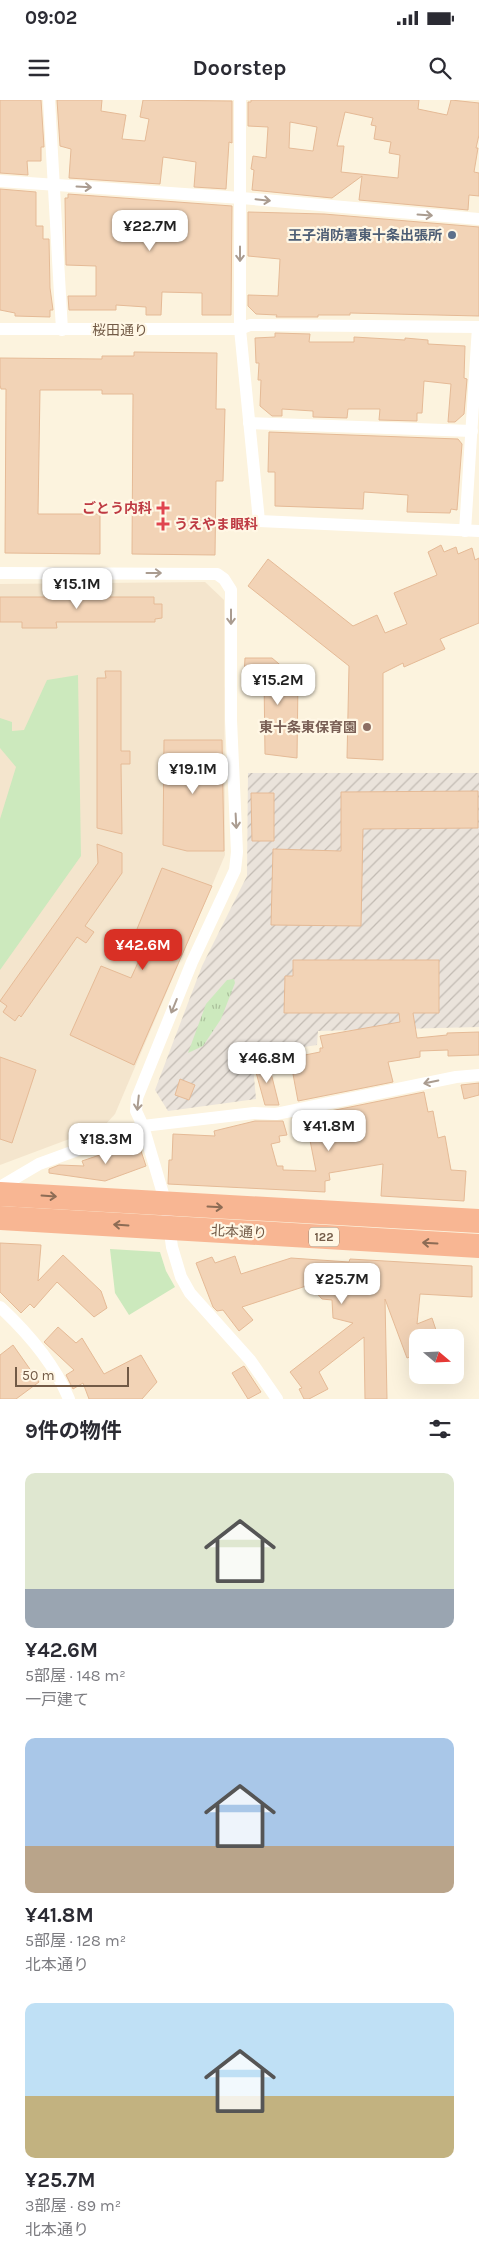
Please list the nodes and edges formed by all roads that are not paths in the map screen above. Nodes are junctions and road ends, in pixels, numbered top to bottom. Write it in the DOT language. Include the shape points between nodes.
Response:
graph roads {
  1 [pos="49,100"];
  2 [pos="240,100"];
  3 [pos="0,181"];
  4 [pos="54,186"];
  5 [pos="241,198"];
  6 [pos="479,219"];
  7 [pos="479,327"];
  8 [pos="0,329"];
  9 [pos="240,329"];
  10 [pos="62,330"];
  11 [pos="249,423"];
  12 [pos="472,432"];
  13 [pos="465,531"];
  14 [pos="479,532"];
  15 [pos="0,573"];
  16 [pos="479,1075"];
  17 [pos="143,1126"];
  18 [pos="0,1187"];
  19 [pos="0,1194"];
  20 [pos="166,1204"];
  21 [pos="0,1218"];
  22 [pos="479,1221"];
  23 [pos="170,1228"];
  24 [pos="479,1246"];
  25 [pos="0,1307"];
  26 [pos="271,1397"];
  27 [pos="69,1399"];
  1 -- 4 [label="street"];
  2 -- 5 [label="street"];
  3 -- 4 [label="street"];
  4 -- 5 [label="street, one-way"];
  4 -- 10 [label="street"];
  5 -- 6 [label="street, one-way"];
  5 -- 9 [label="street, one-way"];
  7 -- 9 [label="street, 桜田通り" via="250,325"];
  7 -- 12 [label="street"];
  8 -- 10 [label="street, 桜田通り"];
  9 -- 10 [label="street, 桜田通り"];
  9 -- 11 [label="street"];
  11 -- 12 [label="street"];
  11 -- 13 [label="street" via="259,521"];
  12 -- 13 [label="street"];
  13 -- 14 [label="street"];
  15 -- 17 [label="street, one-way" via="217,574 231,590 235,870 192,962 137,1098 136,1111"];
  16 -- 17 [label="street, one-way" via="276,1114 254,1113"];
  17 -- 18 [label="street" via="39,1164"];
  17 -- 20 [label="street"];
  19 -- 20 [label="highway, 北本通り / 122, one-way"];
  20 -- 22 [label="highway, 北本通り / 122, one-way"];
  20 -- 23 [label="street"];
  23 -- 21 [label="highway, 北本通り / 122, one-way"];
  24 -- 23 [label="highway, 北本通り / 122, one-way"];
  23 -- 26 [label="street" via="172,1248 190,1293 250,1360"];
  25 -- 27 [label="street" via="52,1366"];
}
